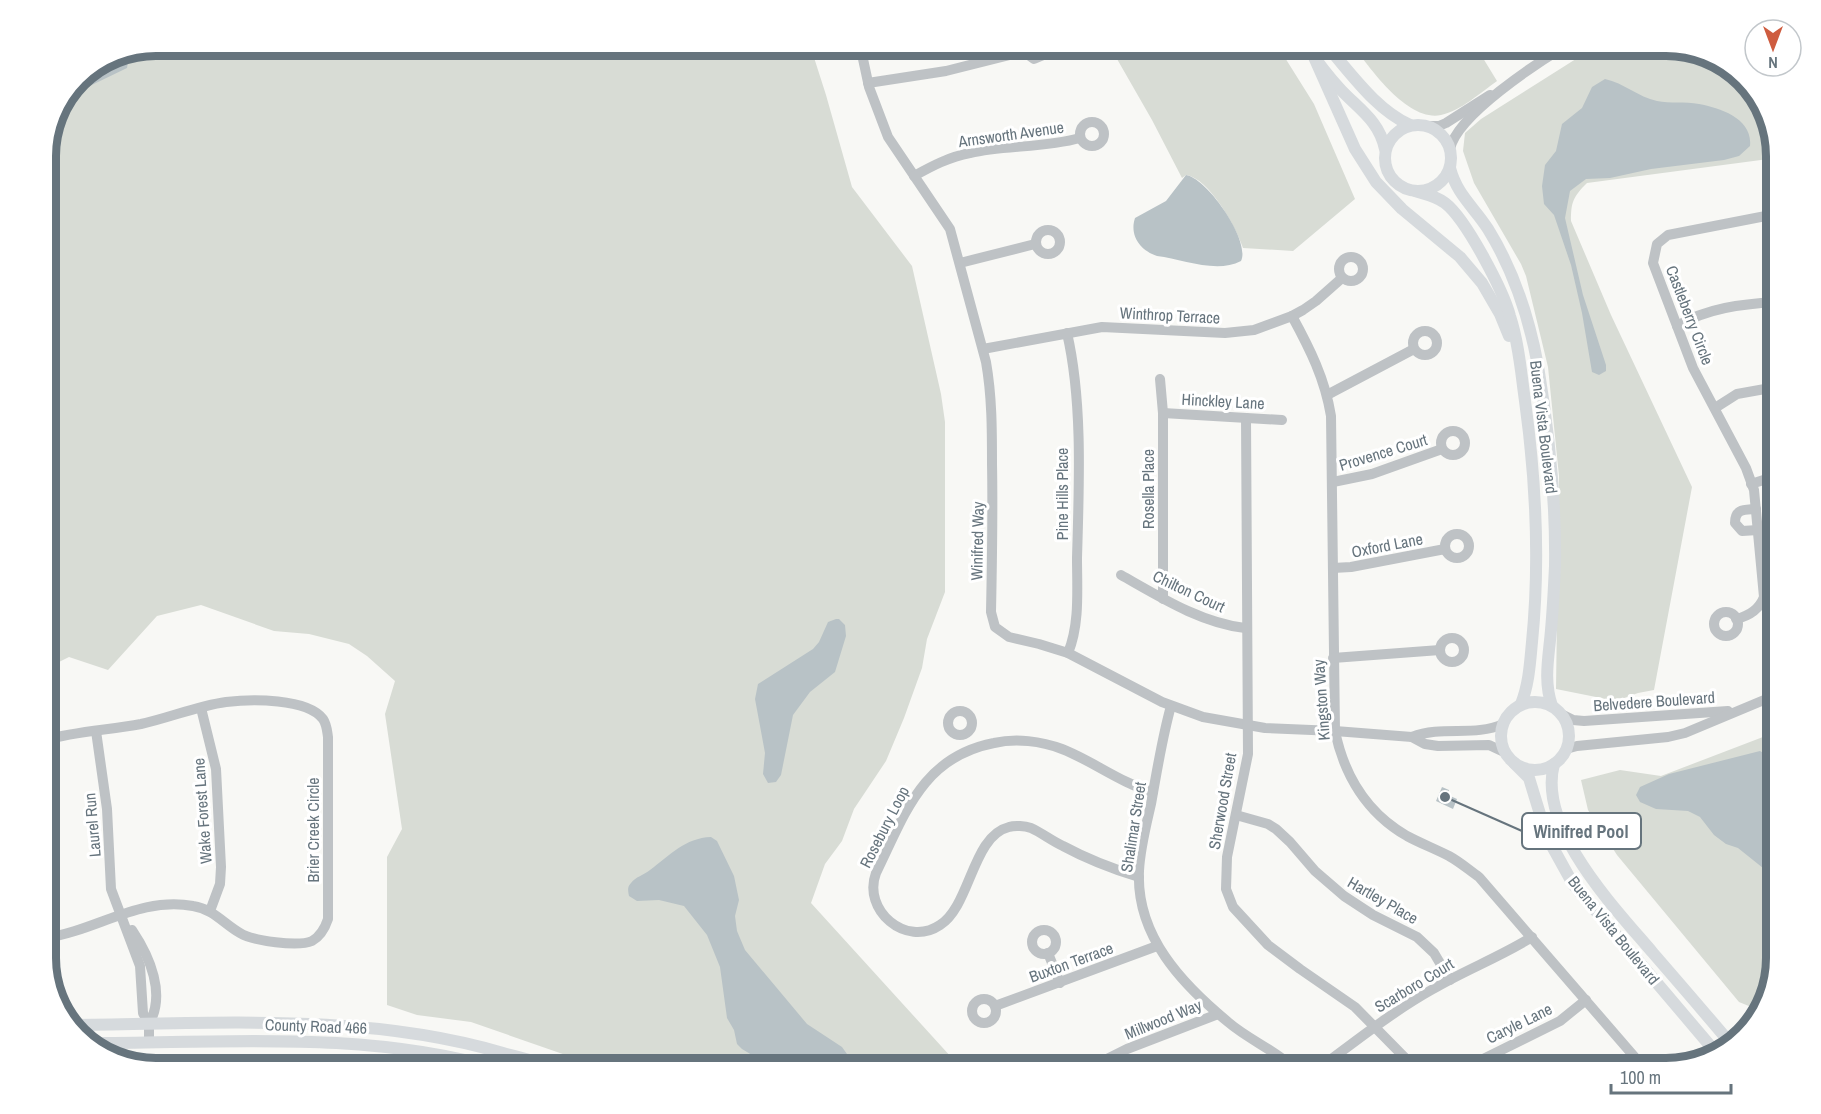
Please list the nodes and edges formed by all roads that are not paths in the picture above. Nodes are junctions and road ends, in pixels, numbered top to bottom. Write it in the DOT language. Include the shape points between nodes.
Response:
graph roads {
  1 [pos="862,56"];
  2 [pos="998,56"];
  3 [pos="1029,56"];
  4 [pos="1043,56"];
  5 [pos="1336,56"];
  6 [pos="1552,56"];
  7 [pos="1314,57"];
  8 [pos="868,83"];
  9 [pos="1501,90"];
  10 [pos="1410,125"];
  11 [pos="1428,126"];
  12 [pos="1080,138"];
  13 [pos="1385,149"];
  14 [pos="1450,149"];
  15 [pos="1450,168"];
  16 [pos="914,176"];
  17 [pos="1415,191"];
  18 [pos="1765,216"];
  19 [pos="1035,244"];
  20 [pos="960,263"];
  21 [pos="1342,278"];
  22 [pos="1765,303"];
  23 [pos="1292,316"];
  24 [pos="1677,326"];
  25 [pos="1067,333"];
  26 [pos="983,349"];
  27 [pos="1414,349"];
  28 [pos="1520,361"];
  29 [pos="1160,379"];
  30 [pos="1765,389"];
  31 [pos="1327,395"];
  32 [pos="1715,408"];
  33 [pos="1162,413"];
  34 [pos="1246,418"];
  35 [pos="1282,420"];
  36 [pos="1442,449"];
  37 [pos="1765,479"];
  38 [pos="1333,482"];
  39 [pos="1751,484"];
  40 [pos="1756,509"];
  41 [pos="1758,530"];
  42 [pos="1445,549"];
  43 [pos="1333,568"];
  44 [pos="1121,575"];
  45 [pos="1163,598"];
  46 [pos="1736,619"];
  47 [pos="1245,628"];
  48 [pos="1440,650"];
  49 [pos="1068,653"];
  50 [pos="1333,658"];
  51 [pos="1766,700"];
  52 [pos="1521,704"];
  53 [pos="1172,706"];
  54 [pos="1749,707"];
  55 [pos="201,708"];
  56 [pos="1557,710"];
  57 [pos="1503,724"];
  58 [pos="1247,726"];
  59 [pos="96,731"];
  60 [pos="1335,731"];
  61 [pos="964,734"];
  62 [pos="56,737"];
  63 [pos="1412,737"];
  64 [pos="970,748"];
  65 [pos="1566,749"];
  66 [pos="1504,752"];
  67 [pos="1514,763"];
  68 [pos="1554,764"];
  69 [pos="1153,792"];
  70 [pos="1236,816"];
  71 [pos="1139,877"];
  72 [pos="210,911"];
  73 [pos="122,914"];
  74 [pos="56,936"];
  75 [pos="1532,937"];
  76 [pos="1157,946"];
  77 [pos="1048,953"];
  78 [pos="1450,980"];
  79 [pos="1060,983"];
  80 [pos="1586,1000"];
  81 [pos="995,1006"];
  82 [pos="1218,1014"];
  83 [pos="149,1024"];
  84 [pos="81,1025"];
  85 [pos="1376,1026"];
  86 [pos="1726,1038"];
  87 [pos="103,1043"];
  88 [pos="149,1043"];
  89 [pos="1711,1047"];
  90 [pos="492,1049"];
  91 [pos="458,1058"];
  92 [pos="470,1058"];
  93 [pos="521,1058"];
  94 [pos="1109,1058"];
  95 [pos="1279,1058"];
  96 [pos="1333,1058"];
  97 [pos="1406,1058"];
  98 [pos="1483,1058"];
  99 [pos="1633,1058"];
  1 -- 8 [label="street, Winifred Way"];
  2 -- 8 [label="street" via="946,71"];
  3 -- 4 [label="street"];
  5 -- 10 [label="main road" via="1376,102"];
  6 -- 9 [label="street"];
  7 -- 13 [label="main road" via="1374,122"];
  7 -- 28 [label="main road" via="1355,149 1376,182 1460,257 1482,283"];
  8 -- 16 [label="street, Winifred Way" via="888,137"];
  9 -- 11 [label="street" via="1446,123"];
  9 -- 14 [label="street" via="1456,133"];
  10 -- 11 [label="main road"];
  10 -- 13 [label="main road" via="1390,138"];
  11 -- 14 [label="main road" via="1446,139"];
  12 -- 16 [label="street, Arnsworth Avenue" via="1048,146 971,153"];
  13 -- 17 [label="main road" via="1384,161 1394,182"];
  14 -- 15 [label="main road"];
  15 -- 17 [label="main road" via="1440,183"];
  15 -- 56 [label="main road, Buena Vista Boulevard" via="1454,183 1486,227 1515,282 1532,336 1548,434 1554,520 1554,598 1546,680"];
  16 -- 20 [label="street, Winifred Way" via="950,230"];
  17 -- 28 [label="main road, Buena Vista Boulevard" via="1445,203 1464,225 1500,290"];
  18 -- 24 [label="street, Castleberry Circle" via="1675,232 1660,240 1653,263"];
  19 -- 20 [label="street"];
  20 -- 26 [label="street, Winifred Way"];
  21 -- 23 [label="street, Winthrop Terrace"];
  22 -- 24 [label="street" via="1707,312"];
  23 -- 25 [label="street, Winthrop Terrace" via="1241,332 1115,326"];
  23 -- 31 [label="street, Kingston Way" via="1311,350"];
  24 -- 32 [label="street, Castleberry Circle" via="1693,368"];
  25 -- 26 [label="street, Winthrop Terrace"];
  25 -- 49 [label="street, Pine Hills Place" via="1075,391 1078,514 1076,617"];
  26 -- 49 [label="street, Winifred Way" via="992,421 992,620 1009,637"];
  27 -- 31 [label="street"];
  28 -- 52 [label="main road, Buena Vista Boulevard" via="1533,461 1535,536 1534,616 1528,679"];
  29 -- 33 [label="street, Rosella Place"];
  30 -- 32 [label="street" via="1737,394"];
  31 -- 38 [label="street, Kingston Way"];
  32 -- 39 [label="street, Castleberry Circle"];
  33 -- 34 [label="street, Hinckley Lane"];
  33 -- 45 [label="street, Rosella Place"];
  34 -- 35 [label="street, Hinckley Lane"];
  34 -- 47 [label="street, Sherwood Street"];
  36 -- 38 [label="street, Provence Court" via="1372,474"];
  37 -- 39 [label="street"];
  38 -- 43 [label="street, Kingston Way"];
  39 -- 40 [label="street, Castleberry Circle"];
  40 -- 41 [label="street, Castleberry Circle"];
  40 -- 41 [label="street" via="1740,511 1735,523 1742,531"];
  41 -- 46 [label="street, Castleberry Circle" via="1764,597 1757,609"];
  42 -- 43 [label="street, Oxford Lane"];
  43 -- 50 [label="street, Kingston Way"];
  44 -- 45 [label="street, Chilton Court"];
  45 -- 47 [label="street, Chilton Court" via="1215,622"];
  47 -- 58 [label="street, Sherwood Street"];
  48 -- 50 [label="street"];
  49 -- 53 [label="street, Winifred Way"];
  50 -- 60 [label="street, Kingston Way"];
  51 -- 54 [label="street, Belvedere Boulevard"];
  52 -- 56 [label="main road" via="1542,702"];
  52 -- 57 [label="main road, Buena Vista Boulevard"];
  53 -- 58 [label="street, Winifred Way"];
  53 -- 69 [label="street, Shalimar Street"];
  54 -- 56 [label="street, Belvedere Boulevard" via="1584,721 1573,720"];
  54 -- 65 [label="street, Belvedere Boulevard" via="1668,737"];
  55 -- 59 [label="street, Brier Creek Circle" via="147,723"];
  55 -- 72 [label="street, Wake Forest Lane" via="216,769 221,867 220,884"];
  55 -- 72 [label="street, Brier Creek Circle" via="241,701 285,703 311,710 324,720 327,728 325,928 311,941 261,941 240,933"];
  56 -- 65 [label="main road, Buena Vista Boulevard" via="1569,731"];
  57 -- 63 [label="street" via="1488,729 1427,731"];
  57 -- 66 [label="main road"];
  58 -- 60 [label="street, Winifred Way"];
  58 -- 70 [label="street, Sherwood Street" via="1247,763"];
  59 -- 62 [label="street, Brier Creek Circle"];
  59 -- 73 [label="street, Laurel Run" via="107,809 111,889"];
  60 -- 63 [label="street, Winifred Way"];
  60 -- 75 [label="street, Kingston Way" via="1352,780 1378,814 1404,834 1450,856 1479,877"];
  61 -- 64 [label="street"];
  63 -- 66 [label="street" via="1425,744 1489,745"];
  64 -- 69 [label="street, Rosebury Loop" via="1012,741 1046,744"];
  64 -- 71 [label="street, Rosebury Loop" via="923,785 876,873 876,903 893,925 919,932 944,924 990,839 1008,827 1031,828 1098,863"];
  65 -- 68 [label="main road"];
  66 -- 67 [label="main road, Buena Vista Boulevard"];
  67 -- 68 [label="main road" via="1534,770"];
  67 -- 89 [label="main road, Buena Vista Boulevard" via="1529,778 1547,837 1573,884"];
  68 -- 86 [label="main road, Buena Vista Boulevard" via="1551,789 1573,850 1598,888"];
  69 -- 71 [label="street, Shalimar Street"];
  70 -- 78 [label="street, Hartley Place" via="1276,829 1344,896 1417,937 1434,953"];
  70 -- 85 [label="street, Sherwood Street" via="1225,879 1233,907 1269,945 1342,996"];
  71 -- 76 [label="street, Shalimar Street" via="1144,915"];
  72 -- 73 [label="street, Brier Creek Circle" via="169,903"];
  73 -- 74 [label="street, Brier Creek Circle"];
  73 -- 83 [label="street, Laurel Run" via="152,966 156,1013"];
  75 -- 78 [label="street, Scarboro Court"];
  75 -- 80 [label="street, Kingston Way"];
  76 -- 79 [label="street, Buxton Terrace"];
  76 -- 82 [label="street, Shalimar Street" via="1180,977"];
  77 -- 79 [label="street"];
  78 -- 85 [label="street, Scarboro Court"];
  79 -- 81 [label="street, Buxton Terrace"];
  80 -- 98 [label="street, Caryle Lane" via="1560,1021"];
  80 -- 99 [label="street, Kingston Way"];
  82 -- 94 [label="street, Millwood Way"];
  82 -- 95 [label="street, Shalimar Street"];
  83 -- 84 [label="main road, County Road 466"];
  83 -- 88 [label="street, Laurel Run"];
  83 -- 90 [label="main road, County Road 466" via="374,1027"];
  85 -- 96 [label="street, Scarboro Court"];
  85 -- 97 [label="street, Sherwood Street"];
  87 -- 88 [label="main road, County Road 466"];
  88 -- 91 [label="main road, County Road 466" via="306,1041 416,1050"];
  90 -- 92 [label="main road" via="479,1050"];
  90 -- 93 [label="main road, County Road 466"];
}
